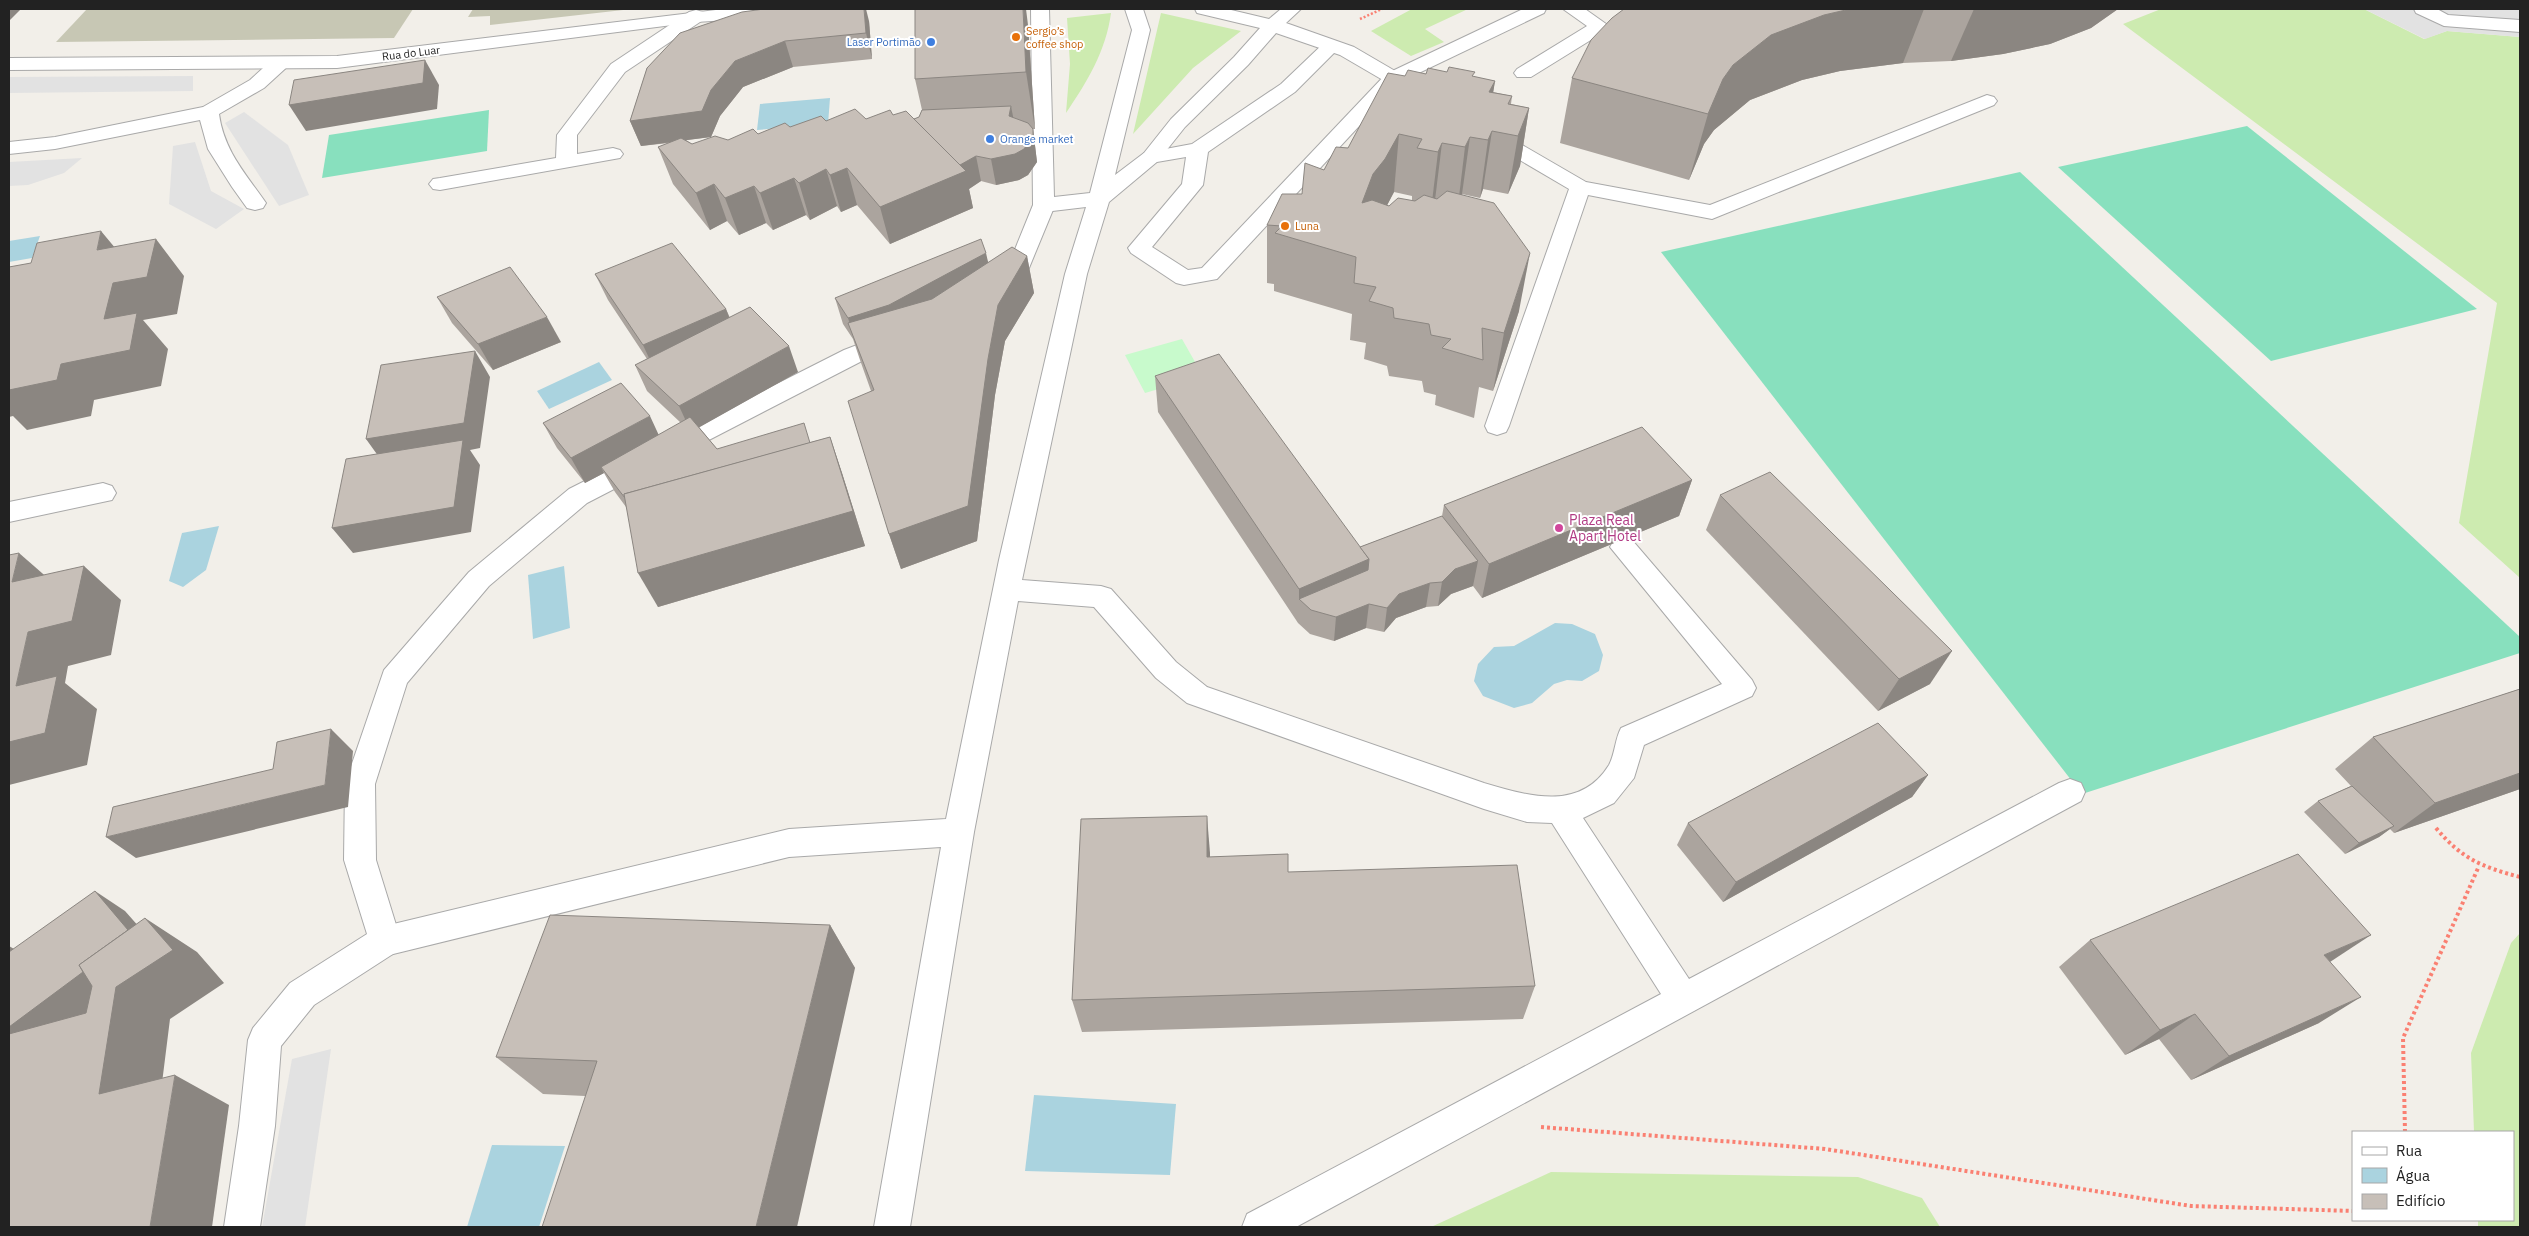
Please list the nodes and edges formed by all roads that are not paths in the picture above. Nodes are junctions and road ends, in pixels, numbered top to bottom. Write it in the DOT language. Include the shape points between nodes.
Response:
graph roads {
  1 [pos="811,9"];
  2 [pos="1040,9"];
  3 [pos="1134,9"];
  4 [pos="1146,9"];
  5 [pos="1204,9"];
  6 [pos="1292,9"];
  7 [pos="1537,9"];
  8 [pos="1572,9"];
  9 [pos="2423,9"];
  10 [pos="696,16"];
  11 [pos="1618,19"];
  12 [pos="1273,25"];
  13 [pos="1600,26"];
  14 [pos="2520,26"];
  15 [pos="1141,30"];
  16 [pos="1332,46"];
  17 [pos="280,63"];
  18 [pos="9,64"];
  19 [pos="1524,73"];
  20 [pos="1393,78"];
  21 [pos="1987,101"];
  22 [pos="1435,103"];
  23 [pos="209,112"];
  24 [pos="1478,127"];
  25 [pos="9,148"];
  26 [pos="1198,149"];
  27 [pos="613,154"];
  28 [pos="1151,157"];
  29 [pos="566,162"];
  30 [pos="440,184"];
  31 [pos="1580,186"];
  32 [pos="1099,199"];
  33 [pos="255,203"];
  34 [pos="1044,205"];
  35 [pos="983,292"];
  36 [pos="915,331"];
  37 [pos="1497,426"];
  38 [pos="103,493"];
  39 [pos="9,512"];
  40 [pos="1623,547"];
  41 [pos="1007,589"];
  42 [pos="2070,792"];
  43 [pos="1560,809"];
  44 [pos="959,832"];
  45 [pos="386,941"];
  46 [pos="1684,1000"];
  47 [pos="242,1227"];
  48 [pos="892,1227"];
  49 [pos="1260,1227"];
  1 -- 10 [label="street, Rua do Luar"];
  2 -- 34 [label="street"];
  3 -- 15 [label="street"];
  4 -- 15 [label="street"];
  5 -- 12 [label="street"];
  6 -- 12 [label="street"];
  7 -- 20 [label="street"];
  8 -- 13 [label="street"];
  9 -- 14 [label="street" via="2444,20"];
  10 -- 17 [label="street, Rua do Luar" via="337,62"];
  10 -- 29 [label="street" via="618,68 567,135"];
  11 -- 13 [label="street"];
  12 -- 16 [label="street"];
  12 -- 28 [label="street" via="1178,123"];
  13 -- 19 [label="street"];
  15 -- 32 [label="street"];
  16 -- 20 [label="street"];
  16 -- 26 [label="street" via="1288,88"];
  17 -- 18 [label="street, Rua do Luar"];
  17 -- 23 [label="street" via="257,84"];
  20 -- 22 [label="street"];
  20 -- 26 [label="street" via="1210,274 1184,278 1139,248 1192,185"];
  21 -- 31 [label="street" via="1712,212"];
  23 -- 25 [label="street" via="56,143"];
  23 -- 33 [label="street" via="210,126 227,168"];
  24 -- 31 [label="street"];
  26 -- 28 [label="street"];
  27 -- 29 [label="street"];
  28 -- 32 [label="street"];
  29 -- 30 [label="street"];
  31 -- 37 [label="street"];
  32 -- 34 [label="street"];
  32 -- 41 [label="street" via="1064,322"];
  34 -- 35 [label="street" via="1018,268"];
  36 -- 45 [label="street" via="852,356 578,496 479,579 394,678 360,784 360,860"];
  38 -- 39 [label="street"];
  40 -- 43 [label="street" via="1742,688 1631,737 1623,769 1603,794 1569,810"];
  41 -- 43 [label="street" via="1101,597 1166,670 1197,695 1484,796 1527,809"];
  41 -- 44 [label="street"];
  42 -- 46 [label="street"];
  43 -- 46 [label="street"];
  44 -- 45 [label="street" via="789,843"];
  44 -- 48 [label="street"];
  45 -- 47 [label="street" via="302,994 265,1040 257,1126"];
  46 -- 49 [label="street"];
}
